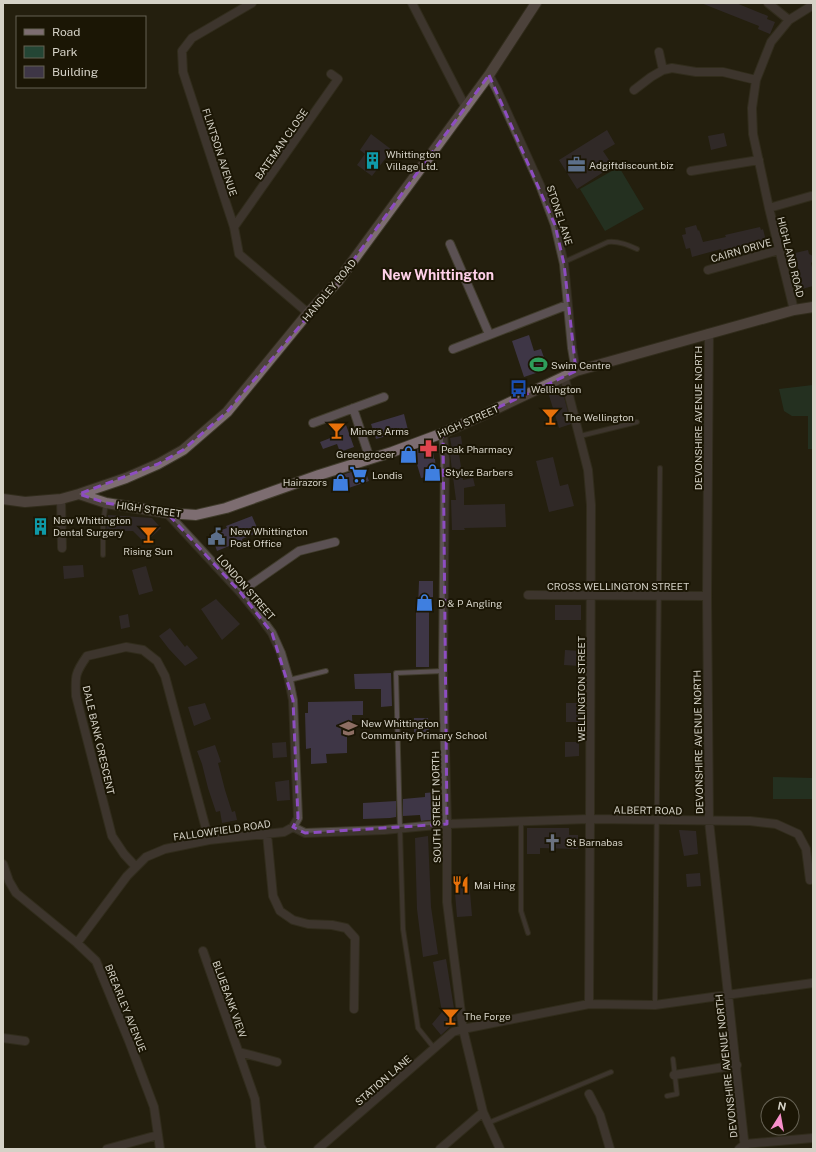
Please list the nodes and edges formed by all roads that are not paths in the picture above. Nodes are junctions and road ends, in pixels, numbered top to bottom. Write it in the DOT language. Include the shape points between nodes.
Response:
graph roads {
  1 [pos="252,3"];
  2 [pos="412,3"];
  3 [pos="536,3"];
  4 [pos="768,3"];
  5 [pos="813,5"];
  6 [pos="789,20"];
  7 [pos="659,52"];
  8 [pos="663,70"];
  9 [pos="331,74"];
  10 [pos="490,75"];
  11 [pos="756,80"];
  12 [pos="634,90"];
  13 [pos="466,108"];
  14 [pos="759,160"];
  15 [pos="691,171"];
  16 [pos="811,196"];
  17 [pos="769,208"];
  18 [pos="234,227"];
  19 [pos="450,244"];
  20 [pos="637,249"];
  21 [pos="779,250"];
  22 [pos="564,262"];
  23 [pos="708,270"];
  24 [pos="567,305"];
  25 [pos="813,307"];
  26 [pos="794,310"];
  27 [pos="308,313"];
  28 [pos="709,333"];
  29 [pos="489,334"];
  30 [pos="453,349"];
  31 [pos="576,371"];
  32 [pos="564,376"];
  33 [pos="384,397"];
  34 [pos="353,408"];
  35 [pos="313,422"];
  36 [pos="637,422"];
  37 [pos="443,433"];
  38 [pos="579,436"];
  39 [pos="370,459"];
  40 [pos="660,468"];
  41 [pos="79,494"];
  42 [pos="3,499"];
  43 [pos="61,499"];
  44 [pos="106,503"];
  45 [pos="167,513"];
  46 [pos="335,542"];
  47 [pos="62,548"];
  48 [pos="103,555"];
  49 [pos="240,592"];
  50 [pos="528,595"];
  51 [pos="591,596"];
  52 [pos="707,596"];
  53 [pos="659,597"];
  54 [pos="326,671"];
  55 [pos="443,671"];
  56 [pos="289,680"];
  57 [pos="590,819"];
  58 [pos="657,820"];
  59 [pos="709,821"];
  60 [pos="521,822"];
  61 [pos="447,824"];
  62 [pos="293,827"];
  63 [pos="400,829"];
  64 [pos="267,834"];
  65 [pos="209,840"];
  66 [pos="3,864"];
  67 [pos="136,867"];
  68 [pos="810,880"];
  69 [pos="528,933"];
  70 [pos="77,943"];
  71 [pos="203,952"];
  72 [pos="813,983"];
  73 [pos="728,995"];
  74 [pos="589,1004"];
  75 [pos="655,1005"];
  76 [pos="354,1009"];
  77 [pos="463,1029"];
  78 [pos="3,1038"];
  79 [pos="25,1041"];
  80 [pos="434,1049"];
  81 [pos="239,1052"];
  82 [pos="673,1059"];
  83 [pos="277,1062"];
  84 [pos="737,1065"];
  85 [pos="611,1072"];
  86 [pos="674,1075"];
  87 [pos="589,1094"];
  88 [pos="667,1096"];
  89 [pos="483,1112"];
  90 [pos="488,1123"];
  91 [pos="158,1135"];
  92 [pos="813,1138"];
  93 [pos="743,1147"];
  94 [pos="108,1149"];
  95 [pos="160,1149"];
  96 [pos="262,1149"];
  97 [pos="318,1149"];
  98 [pos="440,1149"];
  99 [pos="500,1149"];
  100 [pos="610,1149"];
  1 -- 18 [label="street, FLINTSON AVENUE" via="192,38 182,51 183,72"];
  2 -- 13 [label="street"];
  3 -- 10 [label="street, HANDLEY ROAD"];
  4 -- 6 [label="street"];
  5 -- 6 [label="street, HIGHLAND ROAD"];
  6 -- 11 [label="street, HIGHLAND ROAD" via="771,42"];
  7 -- 8 [label="street"];
  8 -- 11 [label="street" via="672,68 696,72 723,72"];
  8 -- 12 [label="street"];
  9 -- 18 [label="street, BATEMAN CLOSE" via="338,79"];
  10 -- 13 [label="street, HANDLEY ROAD"];
  10 -- 22 [label="street, STONE LANE" via="540,185 555,225"];
  11 -- 14 [label="street, HIGHLAND ROAD" via="752,108 753,134"];
  13 -- 27 [label="street, HANDLEY ROAD" via="338,281"];
  14 -- 15 [label="street"];
  14 -- 17 [label="street, HIGHLAND ROAD"];
  16 -- 17 [label="street, HIGHLAND ROAD"];
  17 -- 21 [label="street, HIGHLAND ROAD"];
  18 -- 27 [label="street, FLINTSON AVENUE" via="239,254"];
  19 -- 29 [label="street"];
  20 -- 22 [label="lane" via="622,243 608,242"];
  21 -- 23 [label="street, CAIRN DRIVE"];
  21 -- 26 [label="street, HIGHLAND ROAD"];
  22 -- 24 [label="street, STONE LANE"];
  24 -- 29 [label="street"];
  24 -- 31 [label="street, STONE LANE"];
  25 -- 26 [label="street, HIGH STREET"];
  26 -- 28 [label="street, HIGH STREET"];
  27 -- 41 [label="street, HANDLEY ROAD" via="227,412 183,450 126,478"];
  28 -- 31 [label="street, HIGH STREET"];
  28 -- 52 [label="street, DEVONSHIRE AVENUE NORTH"];
  29 -- 30 [label="street"];
  31 -- 32 [label="street, HIGH STREET"];
  32 -- 37 [label="street, HIGH STREET"];
  32 -- 38 [label="street, WELLINGTON STREET"];
  33 -- 34 [label="street"];
  34 -- 35 [label="street"];
  34 -- 39 [label="street"];
  36 -- 38 [label="lane"];
  37 -- 39 [label="street, HIGH STREET"];
  37 -- 55 [label="street, SOUTH STREET NORTH"];
  38 -- 51 [label="street, WELLINGTON STREET" via="588,470 591,505"];
  39 -- 45 [label="street, HIGH STREET" via="226,508 196,515"];
  40 -- 53 [label="lane"];
  41 -- 43 [label="street"];
  41 -- 44 [label="street, HIGH STREET"];
  42 -- 43 [label="street" via="26,502"];
  43 -- 47 [label="street"];
  44 -- 45 [label="street, HIGH STREET"];
  44 -- 48 [label="lane" via="102,522"];
  45 -- 49 [label="street, LONDON STREET"];
  46 -- 49 [label="street" via="299,551"];
  49 -- 56 [label="street, LONDON STREET" via="272,633"];
  50 -- 51 [label="street, CROSS WELLINGTON STREET"];
  51 -- 53 [label="street, CROSS WELLINGTON STREET"];
  51 -- 57 [label="street, WELLINGTON STREET"];
  52 -- 53 [label="street, CROSS WELLINGTON STREET"];
  52 -- 59 [label="street, DEVONSHIRE AVENUE NORTH"];
  53 -- 58 [label="lane"];
  54 -- 56 [label="lane"];
  55 -- 61 [label="street, SOUTH STREET NORTH"];
  55 -- 63 [label="lane" via="396,673"];
  56 -- 62 [label="street, LONDON STREET" via="293,700 298,799 298,818"];
  57 -- 58 [label="street, ALBERT ROAD"];
  57 -- 60 [label="street, ALBERT ROAD"];
  57 -- 74 [label="street, WELLINGTON STREET"];
  58 -- 59 [label="street, ALBERT ROAD"];
  58 -- 75 [label="lane"];
  59 -- 68 [label="street, ALBERT ROAD" via="776,824 798,834 806,849"];
  59 -- 73 [label="street, DEVONSHIRE AVENUE NORTH"];
  60 -- 61 [label="street, ALBERT ROAD"];
  60 -- 69 [label="lane" via="521,911"];
  61 -- 63 [label="street, ALBERT ROAD"];
  61 -- 77 [label="street, SOUTH STREET NORTH" via="447,902"];
  62 -- 63 [label="street, ALBERT ROAD" via="305,833"];
  62 -- 64 [label="street, FALLOWFIELD ROAD" via="284,832"];
  63 -- 80 [label="lane" via="403,929 418,1028"];
  64 -- 65 [label="street, FALLOWFIELD ROAD"];
  64 -- 76 [label="street" via="273,896 280,911 293,920 308,924 346,928 355,938"];
  65 -- 67 [label="street, FALLOWFIELD ROAD" via="165,849 146,857"];
  65 -- 67 [label="street, DALE BANK CRESCENT" via="165,676 157,661 143,650 126,647 87,656 75,679 76,696 112,836"];
  66 -- 70 [label="street, BREARLEY AVENUE" via="16,893"];
  67 -- 70 [label="street, FALLOWFIELD ROAD" via="126,876"];
  70 -- 91 [label="street, BREARLEY AVENUE" via="96,961 154,1107"];
  71 -- 81 [label="street, BLUEBANK VIEW"];
  72 -- 73 [label="street, STATION LANE"];
  73 -- 75 [label="street, STATION LANE"];
  73 -- 84 [label="street, DEVONSHIRE AVENUE NORTH"];
  74 -- 75 [label="street, STATION LANE"];
  74 -- 77 [label="street, STATION LANE"];
  77 -- 80 [label="street, STATION LANE" via="453,1032"];
  77 -- 89 [label="street, SOUTH STREET NORTH"];
  78 -- 79 [label="street"];
  80 -- 97 [label="street, STATION LANE"];
  81 -- 83 [label="street, BLUEBANK VIEW"];
  81 -- 96 [label="street, BLUEBANK VIEW" via="255,1099"];
  82 -- 86 [label="lane"];
  84 -- 86 [label="street"];
  84 -- 93 [label="street, DEVONSHIRE AVENUE NORTH"];
  85 -- 90 [label="lane"];
  86 -- 88 [label="lane" via="677,1094"];
  87 -- 100 [label="street" via="600,1115"];
  89 -- 90 [label="street, SOUTH STREET NORTH"];
  89 -- 98 [label="street"];
  90 -- 99 [label="street, SOUTH STREET NORTH"];
  91 -- 94 [label="street"];
  91 -- 95 [label="street, BREARLEY AVENUE"];
  92 -- 93 [label="street"];
}
